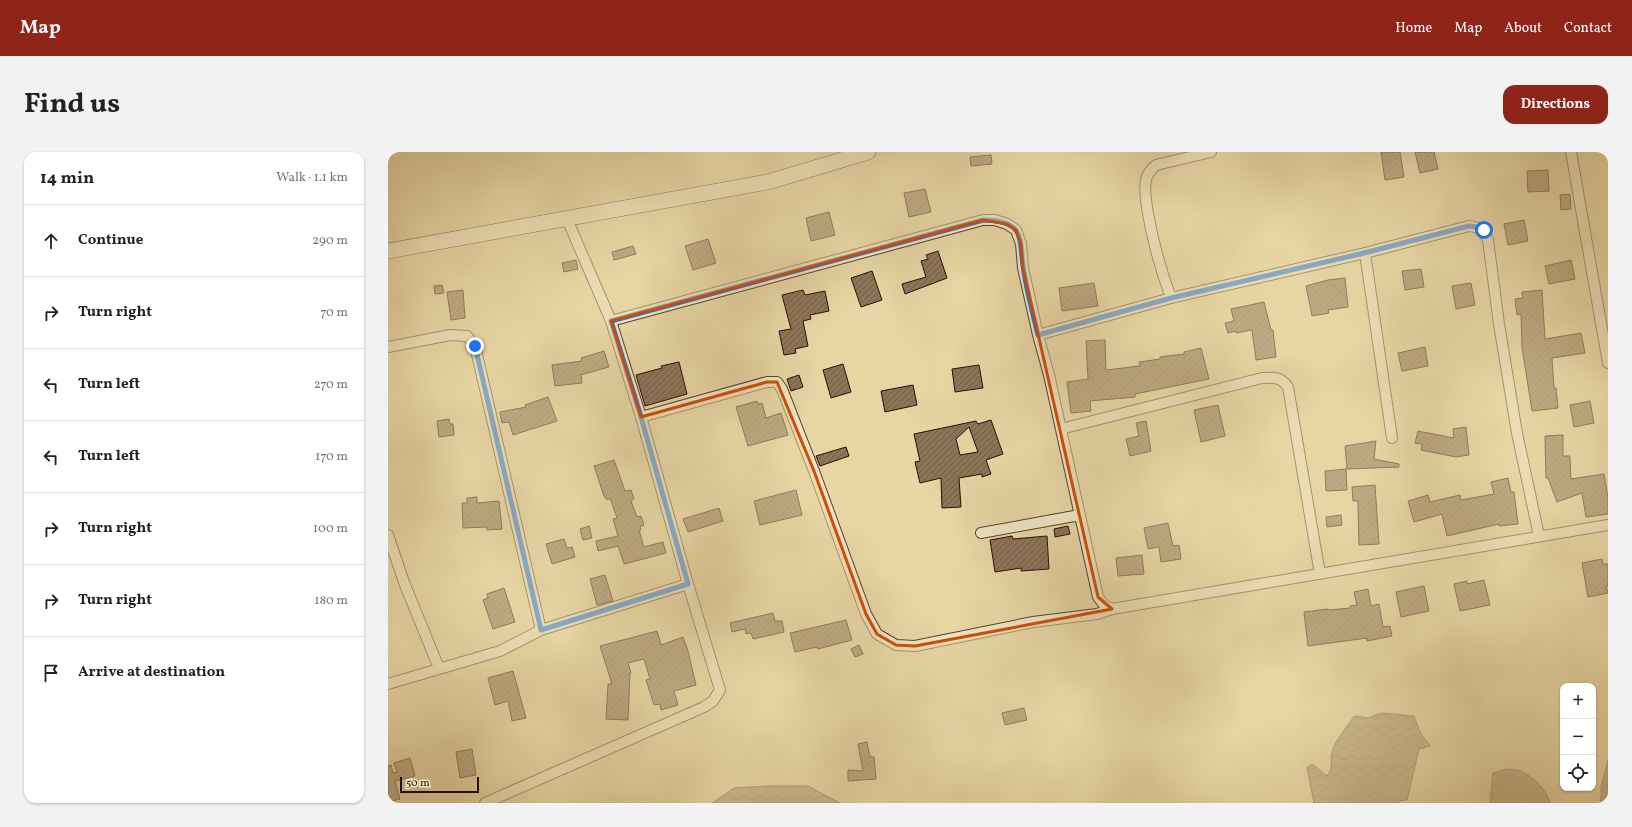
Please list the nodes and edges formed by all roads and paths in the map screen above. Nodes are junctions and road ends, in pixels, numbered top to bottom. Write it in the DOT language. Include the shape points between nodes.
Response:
graph roads {
  1 [pos="868,152"];
  2 [pos="1212,152"];
  3 [pos="1571,152"];
  4 [pos="567,219"];
  5 [pos="388,251"];
  6 [pos="1364,253"];
  7 [pos="1171,298"];
  8 [pos="1603,309"];
  9 [pos="611,321"];
  10 [pos="1038,335"];
  11 [pos="388,347"];
  12 [pos="1608,363"];
  13 [pos="641,417"];
  14 [pos="1061,429"];
  15 [pos="1392,438"];
  16 [pos="1080,515"];
  17 [pos="1608,525"];
  18 [pos="981,533"];
  19 [pos="388,535"];
  20 [pos="1539,536"];
  21 [pos="1320,574"];
  22 [pos="688,584"];
  23 [pos="1112,609"];
  24 [pos="541,630"];
  25 [pos="439,668"];
  26 [pos="388,684"];
  27 [pos="485,803"];
  1 -- 4 [label="main road" via="768,182"];
  2 -- 7 [label="street" via="1156,165 1146,180 1145,191 1152,236 1158,263"];
  3 -- 8 [label="street"];
  4 -- 5 [label="main road"];
  4 -- 9 [label="street"];
  6 -- 7 [label="street"];
  6 -- 15 [label="street"];
  6 -- 20 [label="street" via="1469,226 1484,230 1488,240 1517,433"];
  7 -- 10 [label="street"];
  8 -- 12 [label="street"];
  9 -- 10 [label="street" via="983,220 995,220 1016,230 1021,244 1023,268"];
  9 -- 13 [label="street"];
  10 -- 14 [label="street"];
  11 -- 24 [label="street" via="450,335 467,336 475,346"];
  13 -- 22 [label="street"];
  13 -- 23 [label="street" via="767,382 777,382 814,471 866,614 877,634 896,645 916,646 1033,622 1097,614"];
  14 -- 16 [label="street"];
  14 -- 21 [label="street" via="1262,378 1273,377 1283,380 1288,387"];
  16 -- 18 [label="street"];
  16 -- 23 [label="street" via="1098,597 1104,605"];
  17 -- 20 [label="street"];
  19 -- 25 [label="street" via="405,585"];
  20 -- 21 [label="street"];
  21 -- 23 [label="street"];
  22 -- 24 [label="street"];
  22 -- 27 [label="street" via="720,690 713,701"];
  24 -- 25 [label="street" via="500,651"];
  25 -- 26 [label="street"];
}
